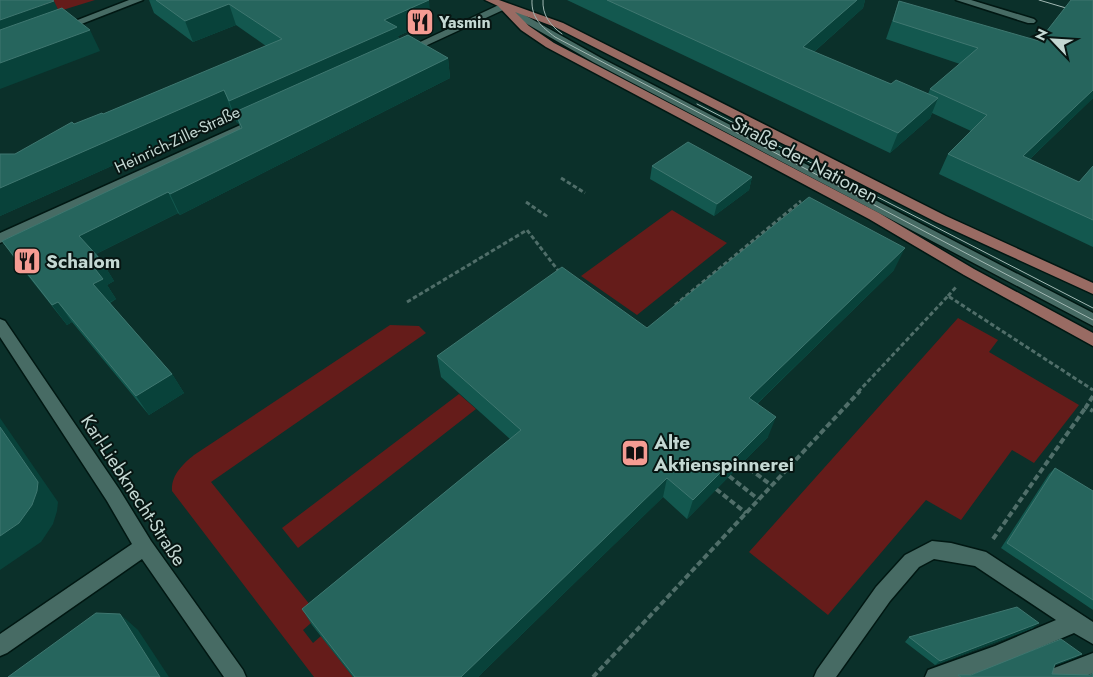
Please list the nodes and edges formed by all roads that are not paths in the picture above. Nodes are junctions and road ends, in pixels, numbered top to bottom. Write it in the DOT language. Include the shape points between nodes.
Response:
graph roads {
  1 [pos="136,0"];
  2 [pos="490,0"];
  3 [pos="961,0"];
  4 [pos="503,6"];
  5 [pos="1030,21"];
  6 [pos="54,31"];
  7 [pos="395,56"];
  8 [pos="270,114"];
  9 [pos="0,238"];
  10 [pos="1093,289"];
  11 [pos="1093,308"];
  12 [pos="1093,320"];
  13 [pos="0,325"];
  14 [pos="1093,340"];
  15 [pos="144,546"];
  16 [pos="1075,622"];
  17 [pos="1093,634"];
  18 [pos="0,646"];
  19 [pos="1093,663"];
  20 [pos="833,674"];
  21 [pos="236,677"];
  22 [pos="935,677"];
  23 [pos="1056,677"];
  1 -- 6 [label="street"];
  2 -- 4 [label="main road, Straße der Nationen"];
  3 -- 5 [label="street"];
  4 -- 7 [label="street"];
  4 -- 10 [label="main road, Straße der Nationen" via="559,25 905,201"];
  4 -- 11 [label="street"];
  4 -- 12 [label="street" via="597,60"];
  4 -- 14 [label="main road, Straße der Nationen" via="525,28 550,45 819,186"];
  8 -- 9 [label="street, Heinrich-Zille-Straße"];
  13 -- 15 [label="street, Karl-Liebknecht-Straße"];
  15 -- 18 [label="street"];
  15 -- 21 [label="street, Karl-Liebknecht-Straße"];
  16 -- 17 [label="street"];
  16 -- 20 [label="street" via="979,558 932,550 912,561 883,594"];
  16 -- 22 [label="street" via="996,656"];
  19 -- 23 [label="street"];
}
